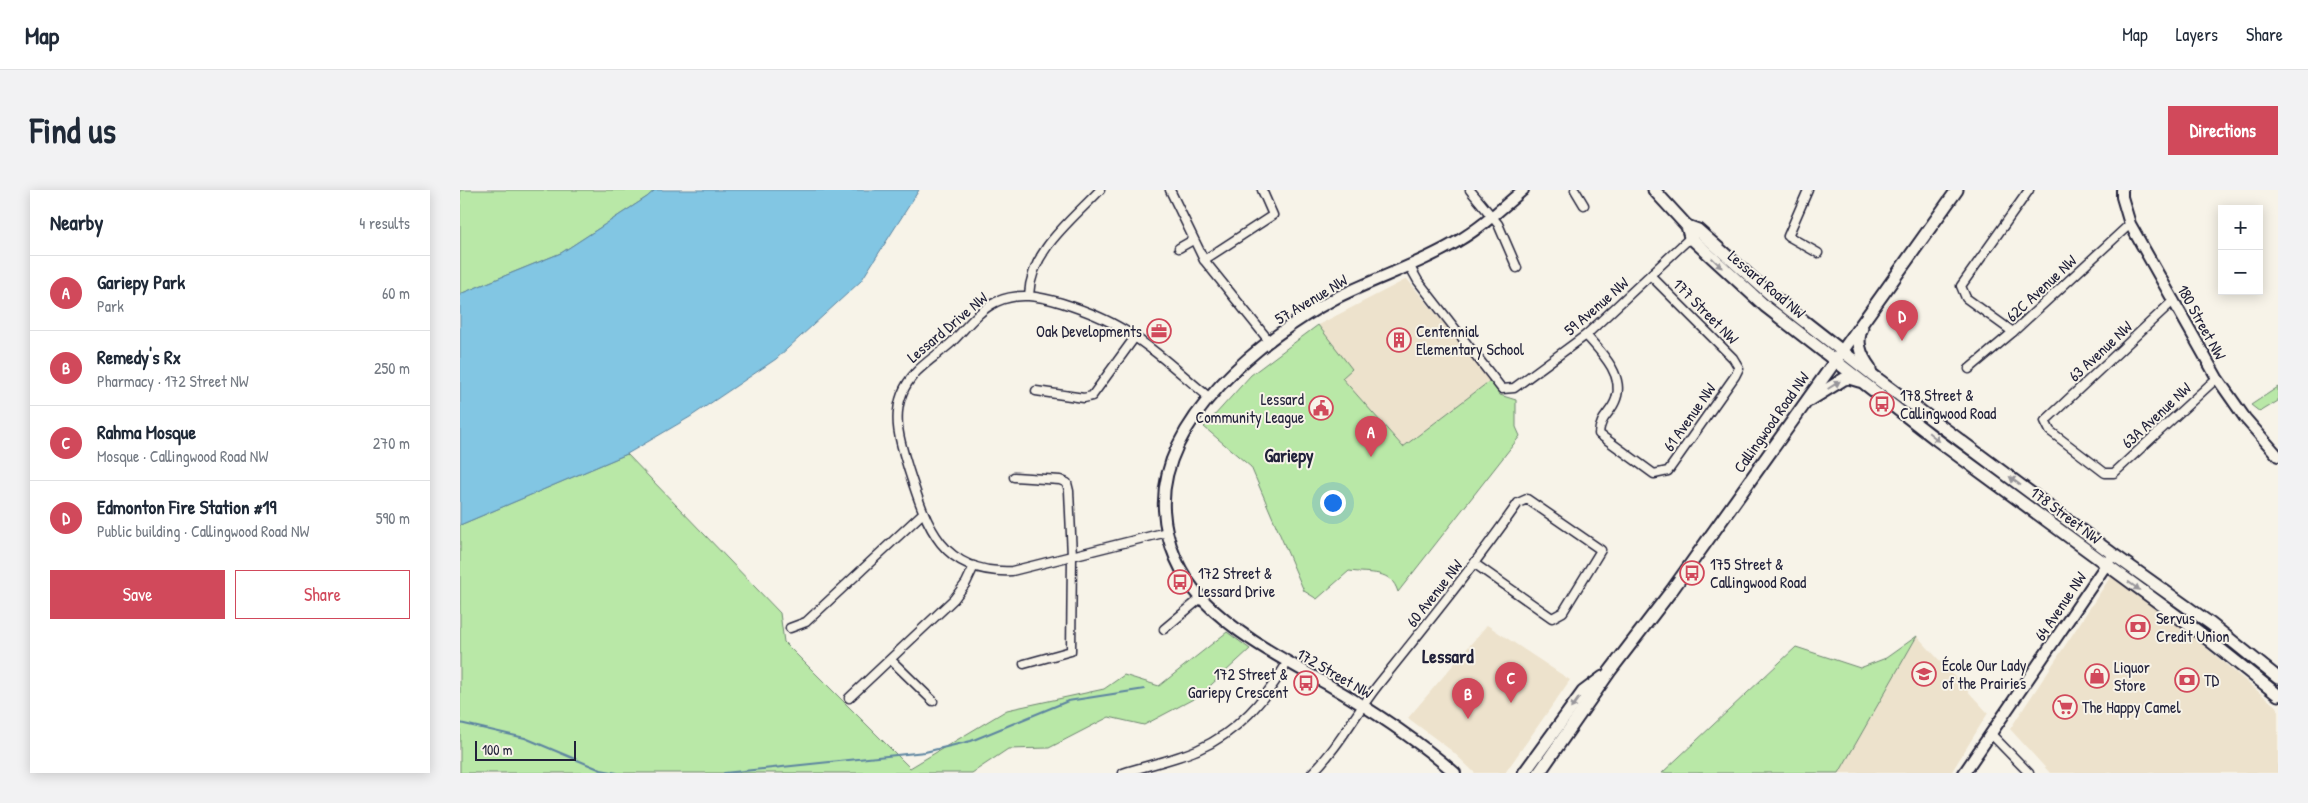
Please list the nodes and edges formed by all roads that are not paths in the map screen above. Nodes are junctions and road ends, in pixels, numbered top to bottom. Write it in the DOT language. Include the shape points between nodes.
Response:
graph roads {
  1 [pos="1100,190"];
  2 [pos="1170,190"];
  3 [pos="1262,190"];
  4 [pos="1470,190"];
  5 [pos="1522,190"];
  6 [pos="1574,190"];
  7 [pos="1654,190"];
  8 [pos="1808,190"];
  9 [pos="1956,190"];
  10 [pos="2029,190"];
  11 [pos="2122,190"];
  12 [pos="1584,205"];
  13 [pos="1493,217"];
  14 [pos="2130,224"];
  15 [pos="1692,231"];
  16 [pos="1192,240"];
  17 [pos="1179,248"];
  18 [pos="1818,254"];
  19 [pos="1204,260"];
  20 [pos="1409,265"];
  21 [pos="1517,268"];
  22 [pos="1651,276"];
  23 [pos="1029,295"];
  24 [pos="2174,300"];
  25 [pos="1869,313"];
  26 [pos="2013,332"];
  27 [pos="1586,335"];
  28 [pos="1135,337"];
  29 [pos="1270,342"];
  30 [pos="1842,350"];
  31 [pos="1835,360"];
  32 [pos="1738,368"];
  33 [pos="1969,369"];
  34 [pos="2217,378"];
  35 [pos="1873,382"];
  36 [pos="1036,391"];
  37 [pos="1210,398"];
  38 [pos="1803,405"];
  39 [pos="1177,447"];
  40 [pos="2278,456"];
  41 [pos="2114,473"];
  42 [pos="1014,477"];
  43 [pos="923,512"];
  44 [pos="1167,532"];
  45 [pos="2114,555"];
  46 [pos="1072,556"];
  47 [pos="1475,564"];
  48 [pos="2106,565"];
  49 [pos="974,566"];
  50 [pos="1201,598"];
  51 [pos="790,628"];
  52 [pos="1164,629"];
  53 [pos="891,660"];
  54 [pos="1288,663"];
  55 [pos="1024,664"];
  56 [pos="1610,671"];
  57 [pos="2278,678"];
  58 [pos="2278,694"];
  59 [pos="849,698"];
  60 [pos="933,701"];
  61 [pos="1364,706"];
  62 [pos="1991,734"];
  63 [pos="1123,773"];
  64 [pos="1312,773"];
  65 [pos="1455,773"];
  66 [pos="1524,773"];
  67 [pos="1539,773"];
  68 [pos="1964,773"];
  69 [pos="2029,773"];
  1 -- 23 [label="street" via="1042,253 1032,274"];
  2 -- 16 [label="street"];
  3 -- 19 [label="street" via="1273,215"];
  4 -- 13 [label="street"];
  5 -- 13 [label="street, 57 Avenue NW"];
  6 -- 12 [label="street"];
  7 -- 15 [label="main road, Lessard Road NW"];
  8 -- 18 [label="street" via="1788,236"];
  9 -- 25 [label="main road, Callingwood Road NW"];
  10 -- 26 [label="street" via="1961,286 1966,298"];
  11 -- 14 [label="street, 180 Street NW"];
  13 -- 20 [label="street, 57 Avenue NW" via="1458,242"];
  13 -- 21 [label="street"];
  14 -- 24 [label="street, 180 Street NW"];
  14 -- 26 [label="street, 62C Avenue NW"];
  15 -- 22 [label="street, 59 Avenue NW"];
  15 -- 30 [label="main road, Lessard Road NW"];
  15 -- 31 [label="main road, Lessard Road NW, one-way" via="1743,288"];
  16 -- 17 [label="street"];
  16 -- 19 [label="street"];
  19 -- 29 [label="street"];
  20 -- 27 [label="street, 59 Avenue NW" via="1502,389 1514,388"];
  20 -- 29 [label="street, 57 Avenue NW" via="1334,300"];
  22 -- 27 [label="street, 59 Avenue NW"];
  22 -- 32 [label="street, 177 Street NW" via="1733,358"];
  23 -- 28 [label="street, Lessard Drive NW" via="1096,315"];
  23 -- 43 [label="street, Lessard Drive NW" via="1004,299 985,310 921,366 904,389 898,409 898,433"];
  24 -- 34 [label="street, 180 Street NW"];
  24 -- 41 [label="street, 63 Avenue NW" via="2045,421 2050,431 2106,473"];
  25 -- 30 [label="main road, Callingwood Road NW"];
  25 -- 35 [label="main road" via="1859,333 1859,347"];
  26 -- 33 [label="street, 62C Avenue NW"];
  27 -- 32 [label="street, 61 Avenue NW" via="1609,361 1618,384 1616,399 1600,423 1599,434 1654,474 1668,471"];
  28 -- 36 [label="street" via="1092,396 1084,398"];
  28 -- 37 [label="street, Lessard Drive NW"];
  29 -- 37 [label="street, 57 Avenue NW"];
  30 -- 31 [label="main road, Callingwood Road NW"];
  30 -- 35 [label="main road, 178 Street NW"];
  31 -- 35 [label="main road, 178 Street NW"];
  31 -- 38 [label="main road, Callingwood Road NW"];
  34 -- 40 [label="street, 180 Street NW" via="2245,418"];
  34 -- 41 [label="street, 63A Avenue NW"];
  38 -- 35 [label="main road, one-way" via="1844,379"];
  45 -- 35 [label="main road, 178 Street NW, one-way"];
  35 -- 48 [label="main road, 178 Street NW, one-way" via="1937,440"];
  37 -- 39 [label="street, 57 Avenue NW"];
  38 -- 56 [label="main road, Callingwood Road NW" via="1672,590"];
  39 -- 44 [label="street, 172 Street NW" via="1165,488"];
  42 -- 46 [label="street" via="1067,483"];
  43 -- 49 [label="street, Lessard Drive NW" via="943,546"];
  43 -- 51 [label="street" via="806,622"];
  44 -- 46 [label="street, Lessard Drive NW"];
  44 -- 50 [label="street, 172 Street NW" via="1176,559"];
  45 -- 48 [label="street, 64 Avenue NW"];
  45 -- 57 [label="main road, 178 Street NW" via="2211,624"];
  46 -- 49 [label="street, Lessard Drive NW" via="1012,571"];
  46 -- 55 [label="street" via="1071,652"];
  47 -- 47 [label="street, 60 Avenue NW" via="1518,503 1527,499 1601,550 1563,612 1552,618"];
  47 -- 61 [label="street, 60 Avenue NW"];
  48 -- 58 [label="main road, 178 Street NW, one-way"];
  48 -- 62 [label="street, 64 Avenue NW"];
  49 -- 53 [label="street" via="954,599"];
  50 -- 52 [label="street"];
  50 -- 54 [label="street, 172 Street NW" via="1240,633"];
  53 -- 59 [label="street"];
  53 -- 60 [label="street"];
  54 -- 61 [label="street, 172 Street NW"];
  54 -- 63 [label="street" via="1262,701 1225,734 1196,750"];
  56 -- 66 [label="main road, Callingwood Road NW, one-way" via="1583,692"];
  56 -- 67 [label="main road, Callingwood Road NW"];
  61 -- 64 [label="street, 60 Avenue NW"];
  61 -- 65 [label="street, 172 Street NW"];
  62 -- 68 [label="street, 64 Avenue NW"];
  62 -- 69 [label="street"];
}
